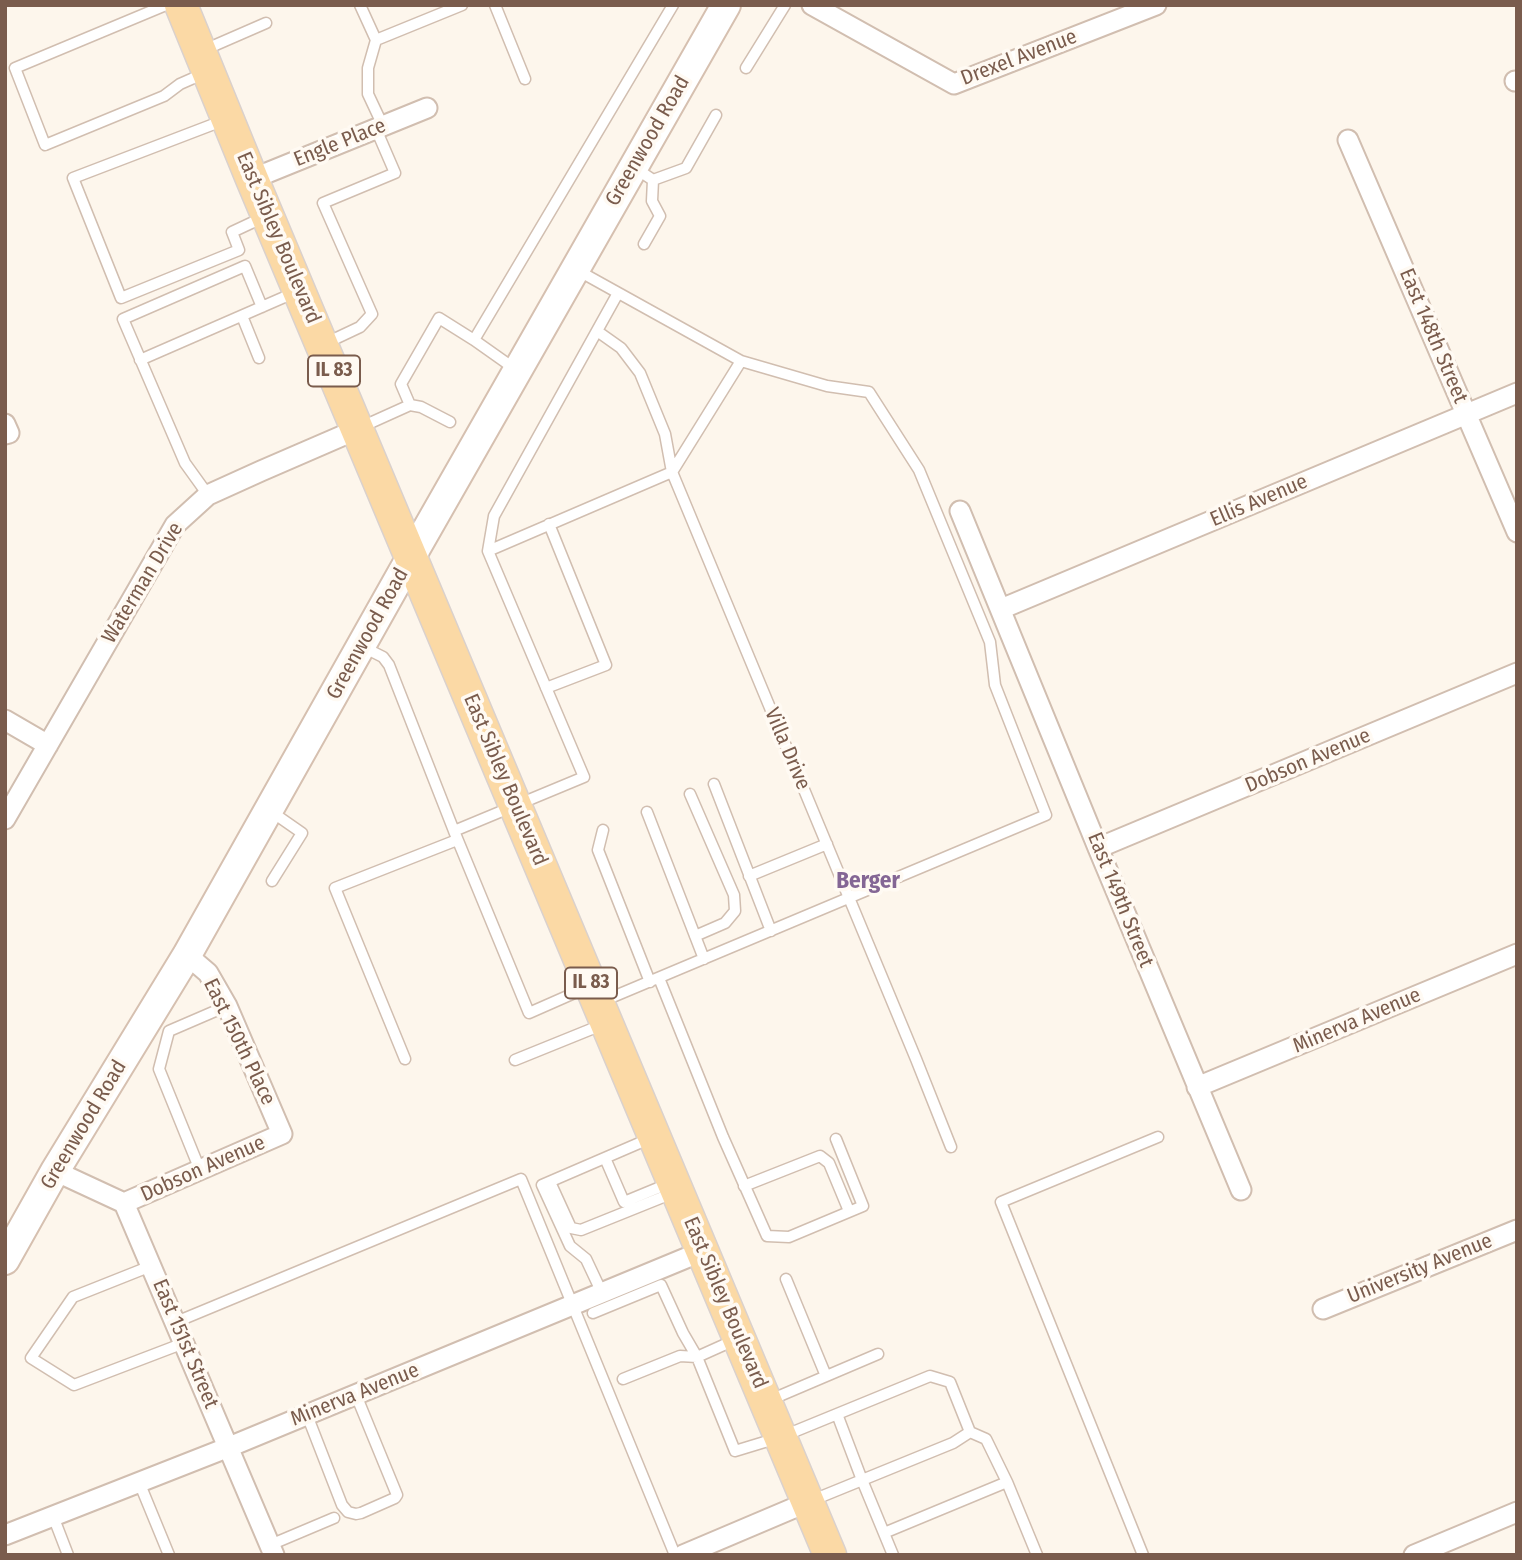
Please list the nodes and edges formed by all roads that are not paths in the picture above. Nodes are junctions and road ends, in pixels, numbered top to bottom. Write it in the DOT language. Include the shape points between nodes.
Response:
graph roads {
  1 [pos="166,5"];
  2 [pos="181,5"];
  3 [pos="360,5"];
  4 [pos="462,5"];
  5 [pos="495,5"];
  6 [pos="673,5"];
  7 [pos="726,5"];
  8 [pos="785,5"];
  9 [pos="812,5"];
  10 [pos="1156,5"];
  11 [pos="266,23"];
  12 [pos="376,40"];
  13 [pos="205,62"];
  14 [pos="747,68"];
  15 [pos="525,79"];
  16 [pos="426,108"];
  17 [pos="716,115"];
  18 [pos="228,118"];
  19 [pos="379,127"];
  20 [pos="1348,140"];
  21 [pos="643,173"];
  22 [pos="253,178"];
  23 [pos="268,215"];
  24 [pos="644,244"];
  25 [pos="575,269"];
  26 [pos="300,291"];
  27 [pos="618,293"];
  28 [pos="262,307"];
  29 [pos="242,316"];
  30 [pos="597,331"];
  31 [pos="474,340"];
  32 [pos="323,345"];
  33 [pos="259,358"];
  34 [pos="140,359"];
  35 [pos="741,361"];
  36 [pos="518,370"];
  37 [pos="1517,393"];
  38 [pos="410,405"];
  39 [pos="1467,413"];
  40 [pos="450,422"];
  41 [pos="358,429"];
  42 [pos="672,472"];
  43 [pos="208,495"];
  44 [pos="960,511"];
  45 [pos="549,524"];
  46 [pos="1517,531"];
  47 [pos="488,551"];
  48 [pos="411,557"];
  49 [pos="1001,609"];
  50 [pos="361,646"];
  51 [pos="1517,673"];
  52 [pos="546,688"];
  53 [pos="5,720"];
  54 [pos="48,745"];
  55 [pos="714,784"];
  56 [pos="690,794"];
  57 [pos="516,806"];
  58 [pos="269,810"];
  59 [pos="647,812"];
  60 [pos="5,819"];
  61 [pos="603,830"];
  62 [pos="455,836"];
  63 [pos="827,844"];
  64 [pos="1098,848"];
  65 [pos="749,876"];
  66 [pos="272,881"];
  67 [pos="849,898"];
  68 [pos="771,931"];
  69 [pos="695,936"];
  70 [pos="1517,954"];
  71 [pos="187,955"];
  72 [pos="704,959"];
  73 [pos="655,980"];
  74 [pos="599,1004"];
  75 [pos="227,1006"];
  76 [pos="405,1059"];
  77 [pos="515,1060"];
  78 [pos="1198,1087"];
  79 [pos="282,1134"];
  80 [pos="655,1137"];
  81 [pos="1158,1138"];
  82 [pos="836,1139"];
  83 [pos="951,1147"];
  84 [pos="605,1158"];
  85 [pos="200,1170"];
  86 [pos="55,1171"];
  87 [pos="550,1182"];
  88 [pos="676,1186"];
  89 [pos="744,1186"];
  90 [pos="1241,1190"];
  91 [pos="124,1203"];
  92 [pos="849,1211"];
  93 [pos="1517,1230"];
  94 [pos="704,1251"];
  95 [pos="5,1259"];
  96 [pos="151,1266"];
  97 [pos="786,1279"];
  98 [pos="602,1293"];
  99 [pos="573,1305"];
  100 [pos="1324,1309"];
  101 [pos="593,1313"];
  102 [pos="176,1322"];
  103 [pos="740,1338"];
  104 [pos="185,1343"];
  105 [pos="878,1354"];
  106 [pos="697,1357"];
  107 [pos="826,1376"];
  108 [pos="623,1379"];
  109 [pos="356,1395"];
  110 [pos="766,1402"];
  111 [pos="836,1414"];
  112 [pos="307,1415"];
  113 [pos="970,1432"];
  114 [pos="781,1437"];
  115 [pos="229,1447"];
  116 [pos="862,1480"];
  117 [pos="139,1482"];
  118 [pos="1007,1482"];
  119 [pos="808,1502"];
  120 [pos="1517,1512"];
  121 [pos="53,1516"];
  122 [pos="334,1518"];
  123 [pos="884,1533"];
  124 [pos="5,1535"];
  125 [pos="272,1550"];
  126 [pos="68,1555"];
  127 [pos="169,1555"];
  128 [pos="675,1555"];
  129 [pos="683,1555"];
  130 [pos="830,1555"];
  131 [pos="893,1555"];
  132 [pos="1037,1555"];
  133 [pos="1143,1555"];
  134 [pos="1414,1555"];
  1 -- 13 [label="lane" via="15,68 45,145 164,96"];
  2 -- 13 [label="main road, East Sibley Boulevard / IL 83"];
  3 -- 12 [label="lane"];
  4 -- 12 [label="lane"];
  5 -- 15 [label="lane"];
  6 -- 31 [label="lane"];
  7 -- 21 [label="street, Greenwood Road"];
  8 -- 14 [label="lane"];
  9 -- 10 [label="street, Drexel Avenue" via="954,84"];
  11 -- 13 [label="lane"];
  12 -- 19 [label="lane" via="368,68 368,94"];
  13 -- 18 [label="main road, East Sibley Boulevard / IL 83"];
  16 -- 19 [label="street, Engle Place"];
  17 -- 21 [label="lane" via="686,168"];
  18 -- 22 [label="main road, East Sibley Boulevard / IL 83"];
  18 -- 23 [label="lane" via="73,178 121,298 239,250 232,232"];
  19 -- 22 [label="street, Engle Place"];
  19 -- 32 [label="lane" via="395,173 323,204 372,314 360,327"];
  20 -- 39 [label="street, East 148th Street"];
  21 -- 24 [label="lane" via="660,216"];
  21 -- 25 [label="street, Greenwood Road"];
  22 -- 23 [label="main road, East Sibley Boulevard / IL 83"];
  23 -- 26 [label="main road, East Sibley Boulevard / IL 83"];
  25 -- 27 [label="lane"];
  25 -- 36 [label="street, Greenwood Road"];
  26 -- 28 [label="lane"];
  26 -- 32 [label="main road, East Sibley Boulevard / IL 83"];
  27 -- 30 [label="lane"];
  27 -- 35 [label="lane"];
  28 -- 29 [label="lane"];
  28 -- 34 [label="lane" via="245,266 123,319"];
  29 -- 33 [label="lane"];
  29 -- 34 [label="lane"];
  30 -- 42 [label="lane, Villa Drive" via="621,348 640,373 665,434"];
  30 -- 47 [label="lane" via="494,516"];
  31 -- 36 [label="lane"];
  31 -- 38 [label="lane" via="439,318 401,384"];
  32 -- 41 [label="main road, East Sibley Boulevard / IL 83"];
  34 -- 43 [label="lane" via="186,464"];
  35 -- 42 [label="lane"];
  35 -- 67 [label="lane" via="827,386 869,392 919,470 990,642 995,685 1046,815"];
  36 -- 48 [label="street, Greenwood Road"];
  37 -- 39 [label="street, Ellis Avenue"];
  38 -- 40 [label="lane"];
  38 -- 41 [label="lane"];
  39 -- 46 [label="street, East 148th Street"];
  39 -- 49 [label="street, Ellis Avenue"];
  41 -- 43 [label="street, Waterman Drive"];
  41 -- 48 [label="main road, East Sibley Boulevard / IL 83"];
  42 -- 45 [label="lane"];
  42 -- 63 [label="lane, Villa Drive"];
  43 -- 54 [label="street, Waterman Drive" via="175,525"];
  44 -- 49 [label="street, East 149th Street"];
  45 -- 47 [label="lane"];
  45 -- 52 [label="lane" via="606,665"];
  47 -- 52 [label="lane"];
  48 -- 50 [label="street, Greenwood Road"];
  48 -- 57 [label="main road, East Sibley Boulevard / IL 83"];
  49 -- 64 [label="street, East 149th Street"];
  50 -- 58 [label="street, Greenwood Road"];
  50 -- 62 [label="lane" via="389,665"];
  51 -- 64 [label="street, Dobson Avenue"];
  52 -- 57 [label="lane" via="584,777"];
  53 -- 54 [label="street"];
  54 -- 60 [label="street, Waterman Drive"];
  55 -- 65 [label="lane"];
  56 -- 69 [label="lane" via="734,895 735,911 725,923"];
  57 -- 62 [label="lane"];
  57 -- 74 [label="main road, East Sibley Boulevard / IL 83"];
  58 -- 66 [label="lane" via="302,833"];
  58 -- 71 [label="street, Greenwood Road"];
  59 -- 69 [label="lane"];
  61 -- 73 [label="lane" via="598,850"];
  62 -- 74 [label="lane" via="529,1013"];
  62 -- 76 [label="lane" via="335,888"];
  63 -- 65 [label="lane"];
  63 -- 67 [label="lane, Villa Drive"];
  64 -- 78 [label="street, East 149th Street"];
  65 -- 68 [label="lane"];
  67 -- 68 [label="lane"];
  67 -- 83 [label="lane, Villa Drive"];
  68 -- 72 [label="lane"];
  69 -- 72 [label="lane"];
  70 -- 78 [label="street, Minerva Avenue"];
  71 -- 75 [label="street, East 150th Place" via="208,973"];
  71 -- 86 [label="street, Greenwood Road"];
  72 -- 73 [label="lane"];
  73 -- 74 [label="lane"];
  73 -- 89 [label="lane"];
  74 -- 77 [label="lane"];
  74 -- 80 [label="main road, East Sibley Boulevard / IL 83"];
  75 -- 79 [label="street, East 150th Place"];
  75 -- 85 [label="lane" via="169,1031 159,1069"];
  78 -- 90 [label="street, East 149th Street"];
  79 -- 85 [label="street, Dobson Avenue"];
  80 -- 84 [label="lane"];
  80 -- 88 [label="main road, East Sibley Boulevard / IL 83"];
  81 -- 133 [label="lane" via="1001,1202"];
  82 -- 92 [label="lane" via="863,1206"];
  84 -- 87 [label="lane"];
  84 -- 88 [label="lane" via="624,1202"];
  85 -- 91 [label="street, Dobson Avenue"];
  86 -- 91 [label="street"];
  86 -- 95 [label="street, Greenwood Road"];
  87 -- 88 [label="lane" via="571,1228 581,1230"];
  87 -- 98 [label="lane" via="542,1185 570,1246 586,1259"];
  88 -- 94 [label="main road, East Sibley Boulevard / IL 83"];
  89 -- 92 [label="lane" via="767,1236 789,1237"];
  89 -- 92 [label="lane" via="820,1156 829,1163"];
  91 -- 96 [label="street, East 151st Street"];
  93 -- 100 [label="street, University Avenue"];
  94 -- 98 [label="street, Minerva Avenue"];
  94 -- 103 [label="main road, East Sibley Boulevard / IL 83"];
  96 -- 102 [label="street, East 151st Street"];
  96 -- 104 [label="lane" via="73,1297 31,1358 74,1385"];
  97 -- 107 [label="lane"];
  98 -- 99 [label="street, Minerva Avenue"];
  99 -- 102 [label="lane" via="521,1179"];
  99 -- 109 [label="street, Minerva Avenue"];
  99 -- 128 [label="lane"];
  101 -- 106 [label="lane" via="661,1285"];
  102 -- 104 [label="street, East 151st Street"];
  103 -- 106 [label="lane"];
  103 -- 110 [label="main road, East Sibley Boulevard / IL 83"];
  104 -- 115 [label="street, East 151st Street"];
  105 -- 107 [label="lane"];
  106 -- 108 [label="lane" via="680,1356"];
  106 -- 114 [label="lane" via="734,1451"];
  107 -- 110 [label="lane"];
  109 -- 112 [label="street, Minerva Avenue"];
  109 -- 112 [label="lane" via="397,1495 361,1513 348,1513 342,1504"];
  110 -- 114 [label="main road, East Sibley Boulevard / IL 83"];
  111 -- 113 [label="lane" via="930,1376 950,1382"];
  111 -- 114 [label="lane"];
  111 -- 116 [label="lane"];
  112 -- 115 [label="street, Minerva Avenue"];
  113 -- 116 [label="lane"];
  113 -- 118 [label="lane" via="986,1439"];
  114 -- 119 [label="main road, East Sibley Boulevard / IL 83"];
  115 -- 117 [label="street, Minerva Avenue"];
  115 -- 125 [label="street, East 151st Street"];
  116 -- 119 [label="lane"];
  116 -- 123 [label="lane"];
  117 -- 121 [label="street, Minerva Avenue"];
  117 -- 127 [label="lane"];
  118 -- 123 [label="lane"];
  118 -- 132 [label="lane"];
  119 -- 129 [label="street"];
  119 -- 130 [label="main road, East Sibley Boulevard / IL 83"];
  120 -- 134 [label="street"];
  121 -- 124 [label="street, Minerva Avenue"];
  121 -- 126 [label="lane"];
  122 -- 125 [label="lane"];
  123 -- 131 [label="lane"];
}
